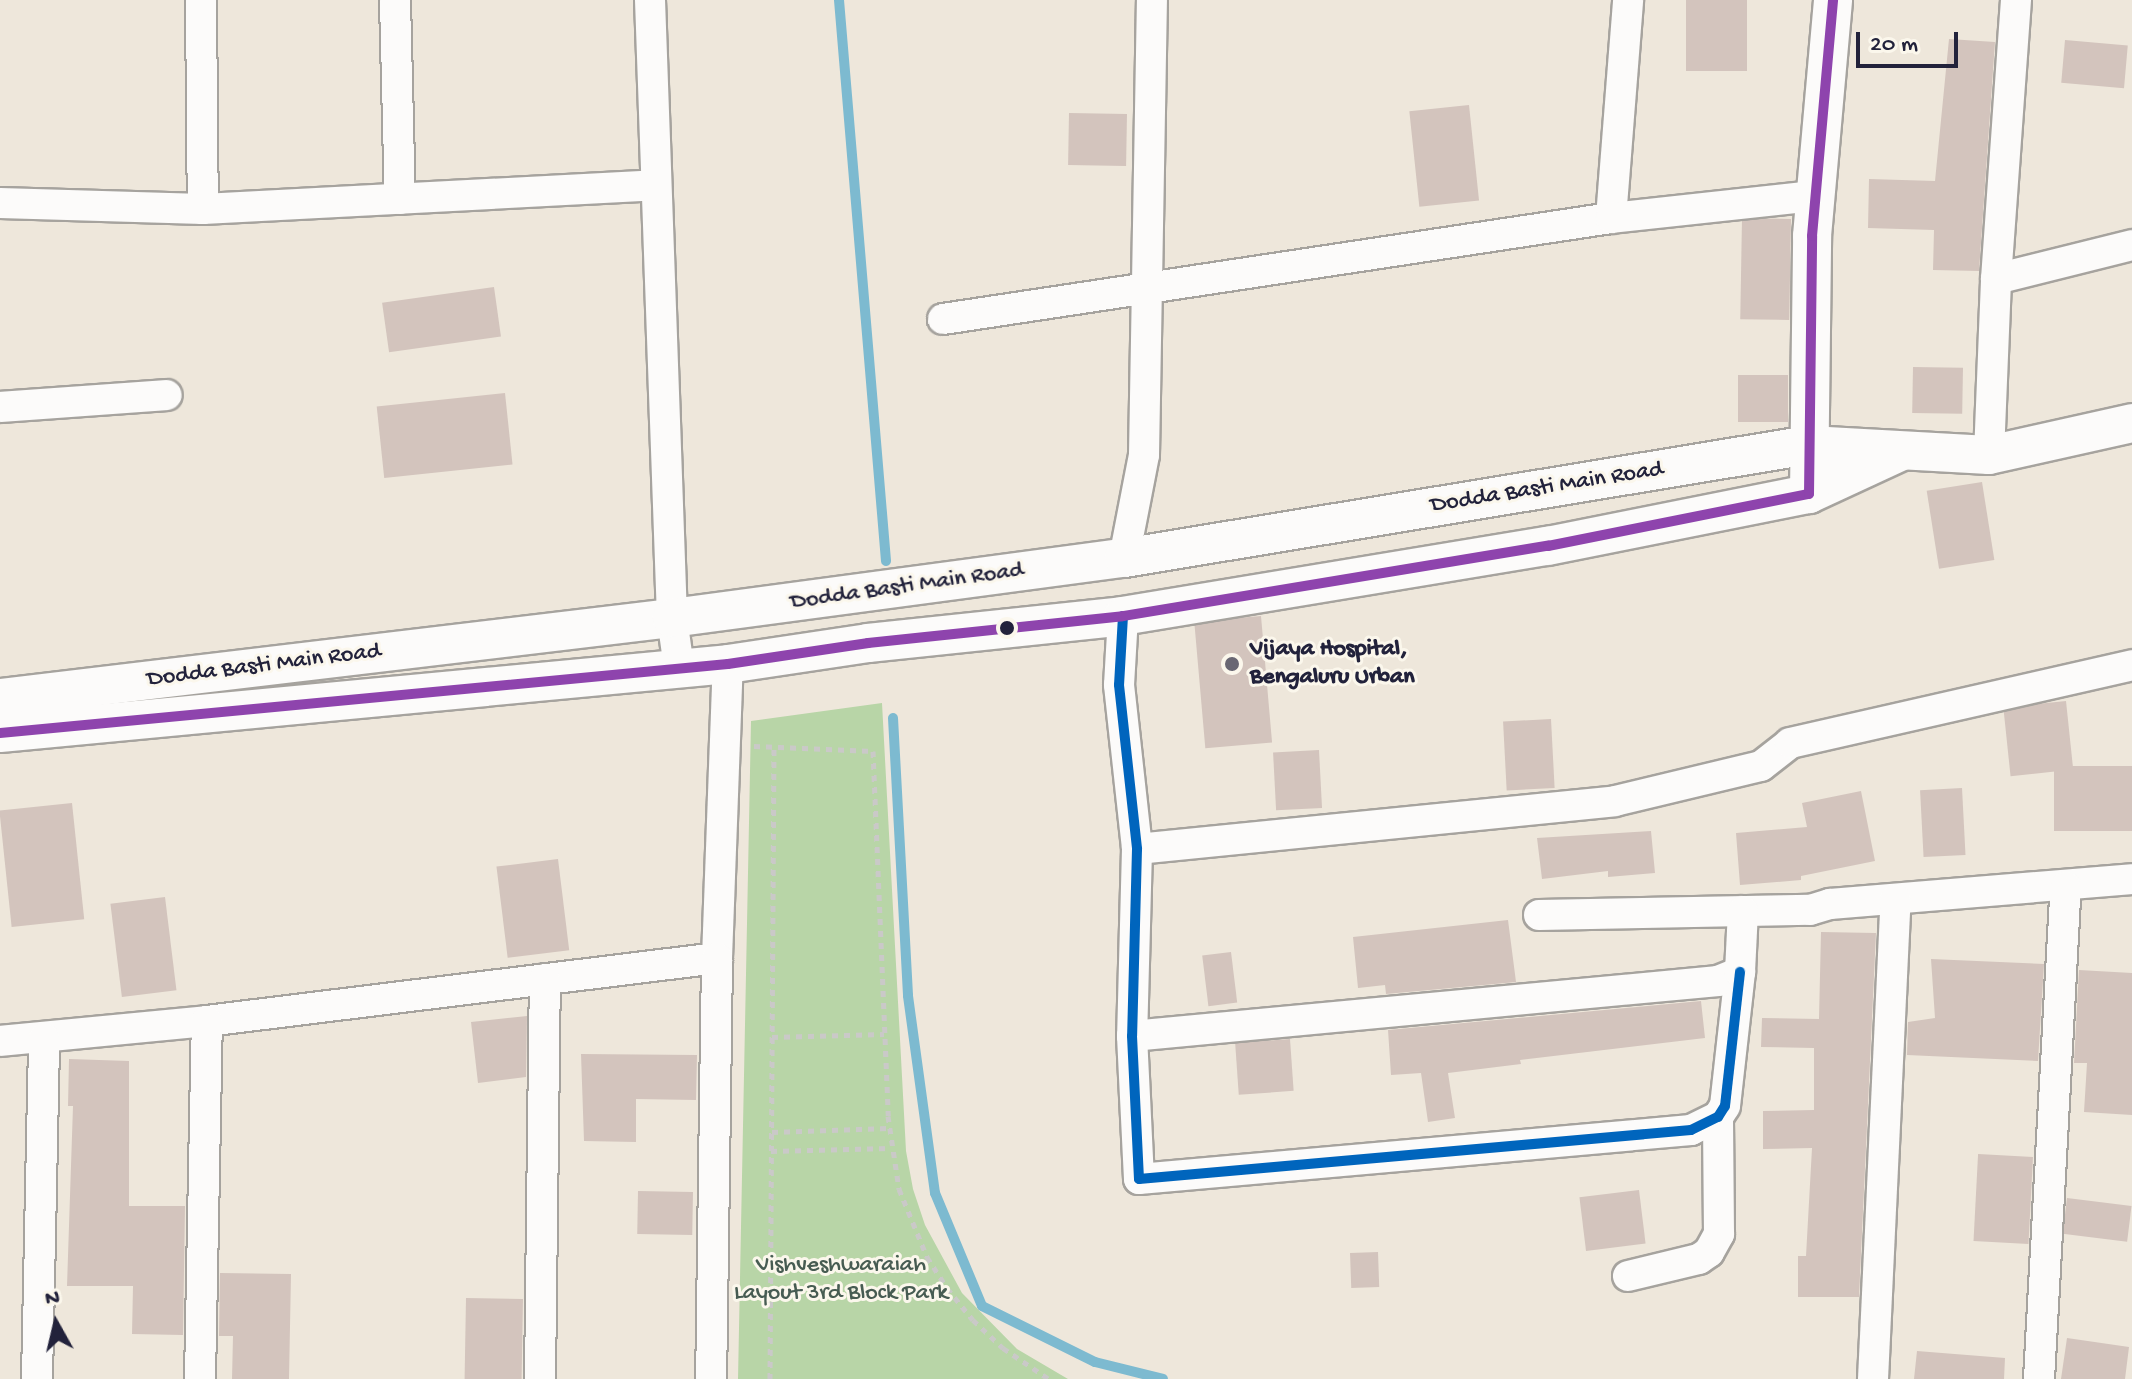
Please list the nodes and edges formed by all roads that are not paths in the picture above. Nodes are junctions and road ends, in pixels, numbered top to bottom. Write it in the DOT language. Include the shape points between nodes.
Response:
graph roads {
  1 [pos="201,0"];
  2 [pos="395,0"];
  3 [pos="650,0"];
  4 [pos="1152,0"];
  5 [pos="1628,0"];
  6 [pos="1833,0"];
  7 [pos="2016,0"];
  8 [pos="655,185"];
  9 [pos="1815,196"];
  10 [pos="400,199"];
  11 [pos="0,203"];
  12 [pos="203,209"];
  13 [pos="1611,218"];
  14 [pos="2132,245"];
  15 [pos="1996,279"];
  16 [pos="1149,289"];
  17 [pos="943,319"];
  18 [pos="167,395"];
  19 [pos="0,407"];
  20 [pos="2132,423"];
  21 [pos="1809,445"];
  22 [pos="1906,449"];
  23 [pos="1989,455"];
  24 [pos="1809,494"];
  25 [pos="1124,558"];
  26 [pos="1123,616"];
  27 [pos="672,618"];
  28 [pos="728,664"];
  29 [pos="2132,665"];
  30 [pos="679,668"];
  31 [pos="0,698"];
  32 [pos="0,733"];
  33 [pos="1137,849"];
  34 [pos="2132,879"];
  35 [pos="2066,887"];
  36 [pos="1896,900"];
  37 [pos="1743,911"];
  38 [pos="1539,915"];
  39 [pos="717,958"];
  40 [pos="1740,972"];
  41 [pos="545,979"];
  42 [pos="207,1021"];
  43 [pos="1132,1036"];
  44 [pos="44,1038"];
  45 [pos="0,1041"];
  46 [pos="1718,1117"];
  47 [pos="1628,1276"];
  48 [pos="37,1379"];
  49 [pos="200,1379"];
  50 [pos="540,1379"];
  51 [pos="711,1379"];
  52 [pos="1873,1379"];
  53 [pos="2039,1379"];
  1 -- 12 [label="street"];
  2 -- 10 [label="street"];
  3 -- 8 [label="street"];
  4 -- 16 [label="street"];
  5 -- 13 [label="street"];
  6 -- 9 [label="street"];
  7 -- 15 [label="street"];
  8 -- 10 [label="street"];
  8 -- 27 [label="street"];
  9 -- 13 [label="street"];
  9 -- 21 [label="street"];
  10 -- 12 [label="street"];
  11 -- 12 [label="street"];
  13 -- 16 [label="street"];
  14 -- 15 [label="street"];
  15 -- 23 [label="street"];
  16 -- 17 [label="street"];
  16 -- 25 [label="street" via="1144,455"];
  18 -- 19 [label="street"];
  20 -- 23 [label="street, Dodda Basti Main Road"];
  21 -- 22 [label="street, Dodda Basti Main Road"];
  21 -- 24 [label="street"];
  21 -- 25 [label="street, Dodda Basti Main Road"];
  22 -- 23 [label="street, Dodda Basti Main Road"];
  22 -- 24 [label="street"];
  24 -- 26 [label="street" via="1548,546"];
  25 -- 27 [label="street, Dodda Basti Main Road"];
  26 -- 28 [label="street, Dodda Basti Main Road"];
  26 -- 33 [label="street" via="1119,685"];
  27 -- 30 [label="street"];
  27 -- 31 [label="street, Dodda Basti Main Road"];
  28 -- 30 [label="street, Dodda Basti Main Road"];
  28 -- 39 [label="street"];
  29 -- 33 [label="street" via="1790,743 1761,766 1615,801"];
  30 -- 32 [label="street, Dodda Basti Main Road"];
  33 -- 43 [label="street"];
  34 -- 35 [label="street"];
  35 -- 36 [label="street"];
  35 -- 53 [label="street"];
  36 -- 37 [label="street"];
  36 -- 52 [label="street"];
  37 -- 38 [label="street"];
  37 -- 40 [label="street"];
  39 -- 41 [label="street"];
  39 -- 51 [label="street"];
  40 -- 43 [label="street" via="1718,981"];
  40 -- 46 [label="street" via="1725,1106"];
  41 -- 42 [label="street"];
  41 -- 50 [label="street"];
  42 -- 44 [label="street"];
  42 -- 49 [label="street"];
  43 -- 46 [label="street" via="1139,1179 1691,1130"];
  44 -- 45 [label="street"];
  44 -- 48 [label="street"];
  46 -- 47 [label="street" via="1719,1234 1709,1252"];
}
